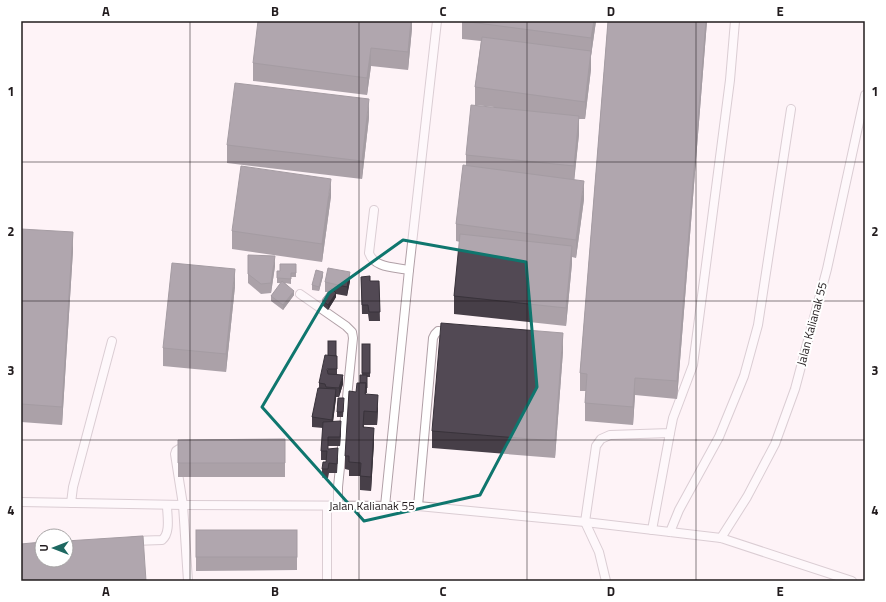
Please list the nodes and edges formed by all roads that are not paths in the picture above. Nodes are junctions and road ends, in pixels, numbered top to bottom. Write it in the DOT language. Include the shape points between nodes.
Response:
graph roads {
  1 [pos="437,21"];
  2 [pos="735,21"];
  3 [pos="865,95"];
  4 [pos="791,109"];
  5 [pos="374,210"];
  6 [pos="409,270"];
  7 [pos="300,294"];
  8 [pos="462,332"];
  9 [pos="112,341"];
  10 [pos="670,433"];
  11 [pos="194,449"];
  12 [pos="21,502"];
  13 [pos="71,503"];
  14 [pos="167,505"];
  15 [pos="183,505"];
  16 [pos="327,506"];
  17 [pos="338,506"];
  18 [pos="385,506"];
  19 [pos="418,506"];
  20 [pos="585,522"];
  21 [pos="652,530"];
  22 [pos="670,532"];
  23 [pos="721,538"];
  24 [pos="125,542"];
  25 [pos="188,581"];
  26 [pos="327,581"];
  27 [pos="606,581"];
  28 [pos="852,581"];
  1 -- 6 [label="lane"];
  2 -- 10 [label="lane" via="730,80 693,365"];
  3 -- 23 [label="lane, Jalan Kalianak 55" via="826,269 795,389 775,444"];
  4 -- 22 [label="lane" via="758,325 744,376 719,437 679,510"];
  5 -- 6 [label="lane" via="369,254 371,259 376,264"];
  6 -- 18 [label="lane"];
  7 -- 17 [label="lane" via="352,332"];
  8 -- 19 [label="lane" via="438,331 433,338"];
  9 -- 13 [label="lane"];
  10 -- 20 [label="lane" via="610,435 601,439 596,446"];
  10 -- 21 [label="lane"];
  11 -- 15 [label="lane" via="179,449 175,454"];
  12 -- 13 [label="lane, Jalan Kalianak 55"];
  13 -- 14 [label="lane, Jalan Kalianak 55"];
  14 -- 15 [label="lane, Jalan Kalianak 55"];
  14 -- 24 [label="lane" via="166,537 162,540"];
  15 -- 16 [label="lane, Jalan Kalianak 55"];
  15 -- 25 [label="lane"];
  16 -- 17 [label="lane, Jalan Kalianak 55"];
  16 -- 26 [label="lane"];
  17 -- 18 [label="lane, Jalan Kalianak 55"];
  18 -- 19 [label="lane, Jalan Kalianak 55"];
  19 -- 20 [label="lane, Jalan Kalianak 55"];
  20 -- 21 [label="lane, Jalan Kalianak 55"];
  20 -- 27 [label="lane" via="599,552"];
  21 -- 22 [label="lane, Jalan Kalianak 55"];
  22 -- 23 [label="lane, Jalan Kalianak 55"];
  23 -- 28 [label="lane, Jalan Kalianak 55"];
}
